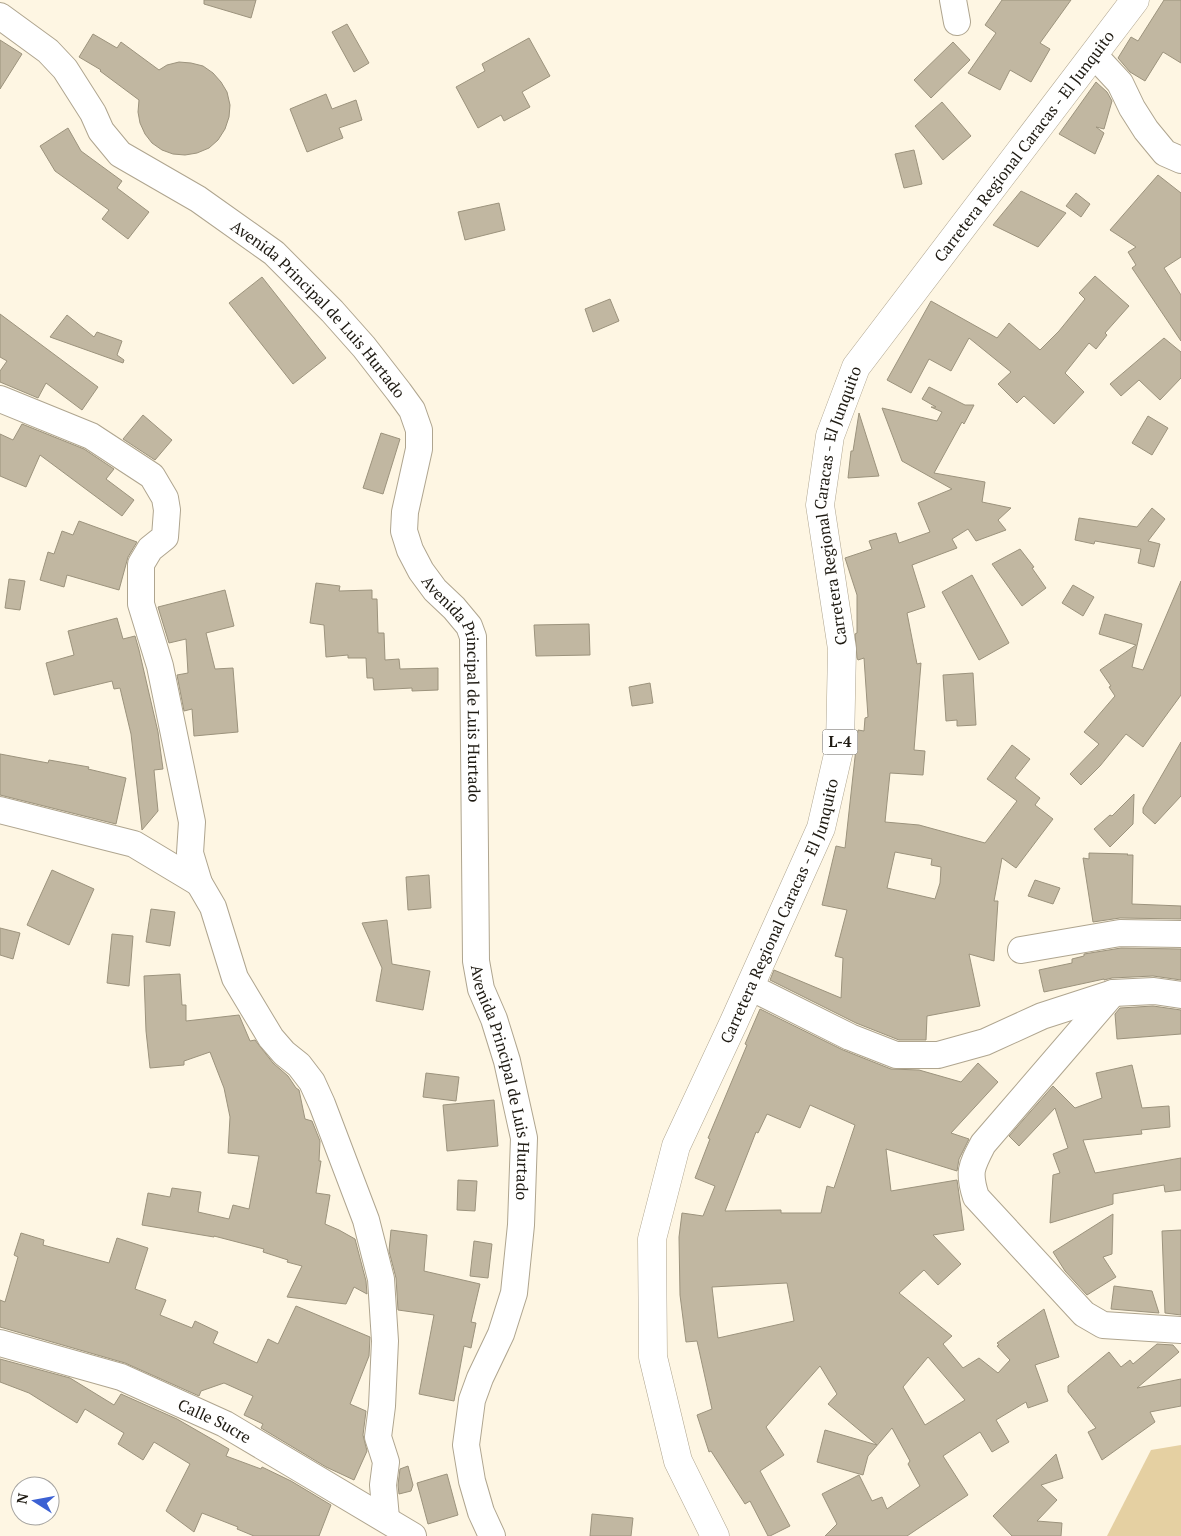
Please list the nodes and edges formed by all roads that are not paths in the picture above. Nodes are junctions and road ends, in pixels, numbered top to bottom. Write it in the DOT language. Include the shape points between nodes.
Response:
graph roads {
  1 [pos="1135,0"];
  2 [pos="0,16"];
  3 [pos="1094,55"];
  4 [pos="1181,160"];
  5 [pos="0,400"];
  6 [pos="0,810"];
  7 [pos="199,883"];
  8 [pos="1181,934"];
  9 [pos="1021,950"];
  10 [pos="750,987"];
  11 [pos="1113,993"];
  12 [pos="1181,994"];
  13 [pos="1181,1330"];
  14 [pos="0,1343"];
  15 [pos="386,1518"];
  16 [pos="413,1536"];
  17 [pos="492,1536"];
  18 [pos="715,1536"];
  1 -- 3 [label="main road, Carretera Regional Caracas - El Junquito / L-4"];
  2 -- 17 [label="street, Avenida Principal de Luis Hurtado" via="48,51 65,69 101,131 120,154 198,199 274,253 302,279 400,392 412,410 419,430 419,449 404,532 421,571 469,626 473,637 476,961 481,989 507,1062 524,1138 522,1225 514,1293 501,1334 472,1400 466,1445 472,1481"];
  3 -- 4 [label="street" via="1120,83 1146,130 1166,153"];
  3 -- 10 [label="main road, Carretera Regional Caracas - El Junquito / L-4" via="852,376 830,436 820,505 842,649 840,746 821,828"];
  5 -- 7 [label="street" via="91,436 152,476 165,498 165,537 150,548 141,564 142,604 160,666 190,812 190,853"];
  6 -- 7 [label="street" via="134,844"];
  7 -- 15 [label="street" via="213,906 235,978 271,1038 312,1082 366,1220 381,1279 385,1341 378,1437 386,1462 383,1485"];
  8 -- 9 [label="street" via="1120,933"];
  10 -- 11 [label="street" via="896,1056 938,1055 985,1042 1042,1016"];
  10 -- 18 [label="main road, Carretera Regional Caracas - El Junquito / L-4" via="676,1146 652,1239 653,1357 678,1461"];
  11 -- 12 [label="street" via="1154,991"];
  11 -- 13 [label="street" via="983,1144 973,1163 971,1179 976,1197 1084,1314 1103,1325"];
  14 -- 15 [label="street, Calle Sucre" via="121,1377 217,1420"];
  15 -- 16 [label="street, Calle Sucre"];
}
